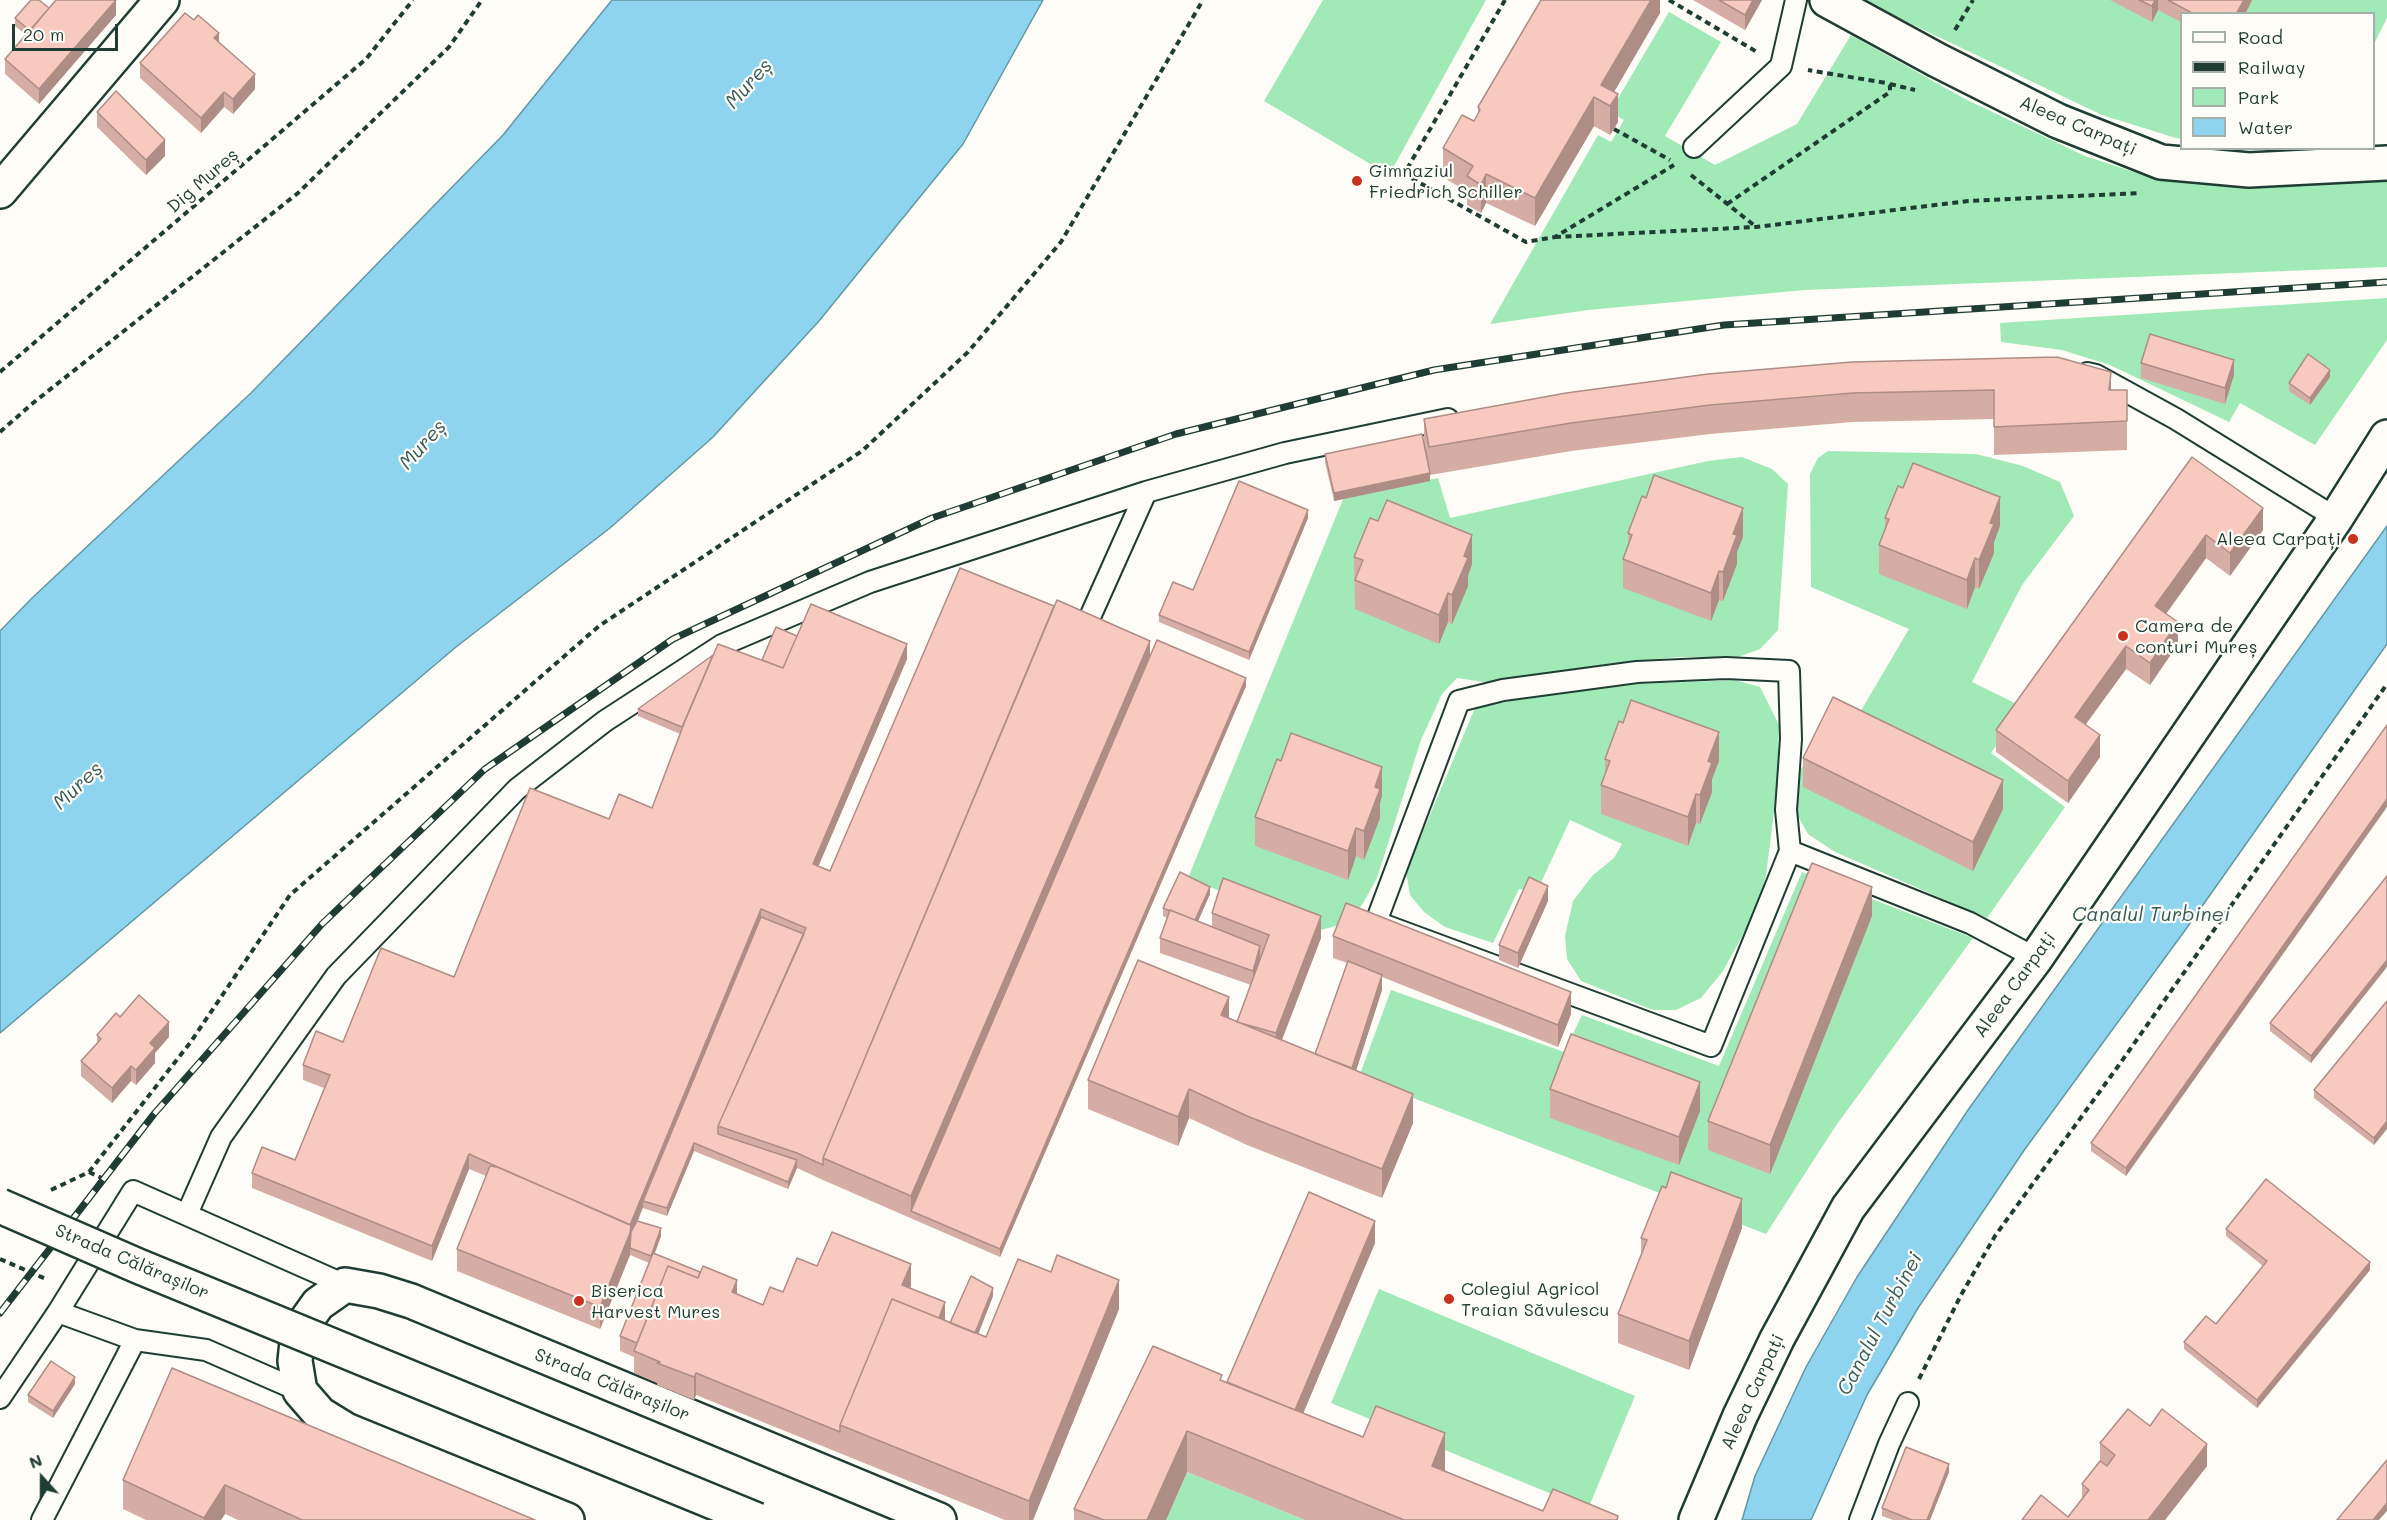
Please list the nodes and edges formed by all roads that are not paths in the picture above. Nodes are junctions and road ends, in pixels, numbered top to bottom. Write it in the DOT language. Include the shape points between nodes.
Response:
graph roads {
  1 [pos="162,0"];
  2 [pos="1796,0"];
  3 [pos="1827,0"];
  4 [pos="1694,147"];
  5 [pos="2387,163"];
  6 [pos="0,191"];
  7 [pos="2074,371"];
  8 [pos="1467,416"];
  9 [pos="2387,437"];
  10 [pos="1146,492"];
  11 [pos="2336,518"];
  12 [pos="1090,617"];
  13 [pos="1790,851"];
  14 [pos="2036,958"];
  15 [pos="0,1206"];
  16 [pos="186,1214"];
  17 [pos="345,1285"];
  18 [pos="58,1312"];
  19 [pos="135,1340"];
  20 [pos="300,1391"];
  21 [pos="0,1398"];
  22 [pos="1908,1403"];
  23 [pos="42,1520"];
  24 [pos="567,1520"];
  25 [pos="757,1520"];
  26 [pos="939,1520"];
  27 [pos="1696,1520"];
  28 [pos="1860,1520"];
  1 -- 6 [label="street"];
  2 -- 4 [label="lane" via="1781,66"];
  3 -- 5 [label="street, Aleea Carpați" via="2058,121 2161,162 2248,170"];
  7 -- 11 [label="lane" via="2096,375 2176,419"];
  8 -- 10 [label="lane" via="1285,453"];
  9 -- 11 [label="street, Aleea Carpați"];
  10 -- 12 [label="lane"];
  10 -- 16 [label="lane" via="870,582 722,645 605,721 517,789 336,976 221,1137"];
  11 -- 14 [label="street, Aleea Carpați"];
  13 -- 13 [label="lane" via="1786,810 1791,739 1789,671 1726,668 1637,672 1503,690 1459,701 1376,922 1711,1046"];
  13 -- 14 [label="lane" via="1970,923"];
  14 -- 27 [label="street, Aleea Carpați" via="1848,1208 1740,1416"];
  15 -- 25 [label="street, Strada Călărașilor, bridge"];
  16 -- 17 [label="lane"];
  16 -- 18 [label="lane" via="133,1191"];
  17 -- 20 [label="street" via="318,1304 298,1332 295,1361"];
  17 -- 26 [label="street, Strada Călărașilor" via="411,1301"];
  18 -- 19 [label="lane"];
  18 -- 21 [label="lane"];
  19 -- 20 [label="lane" via="206,1350"];
  19 -- 23 [label="lane"];
  20 -- 24 [label="street" via="320,1414 346,1430"];
  22 -- 28 [label="lane"];
}
